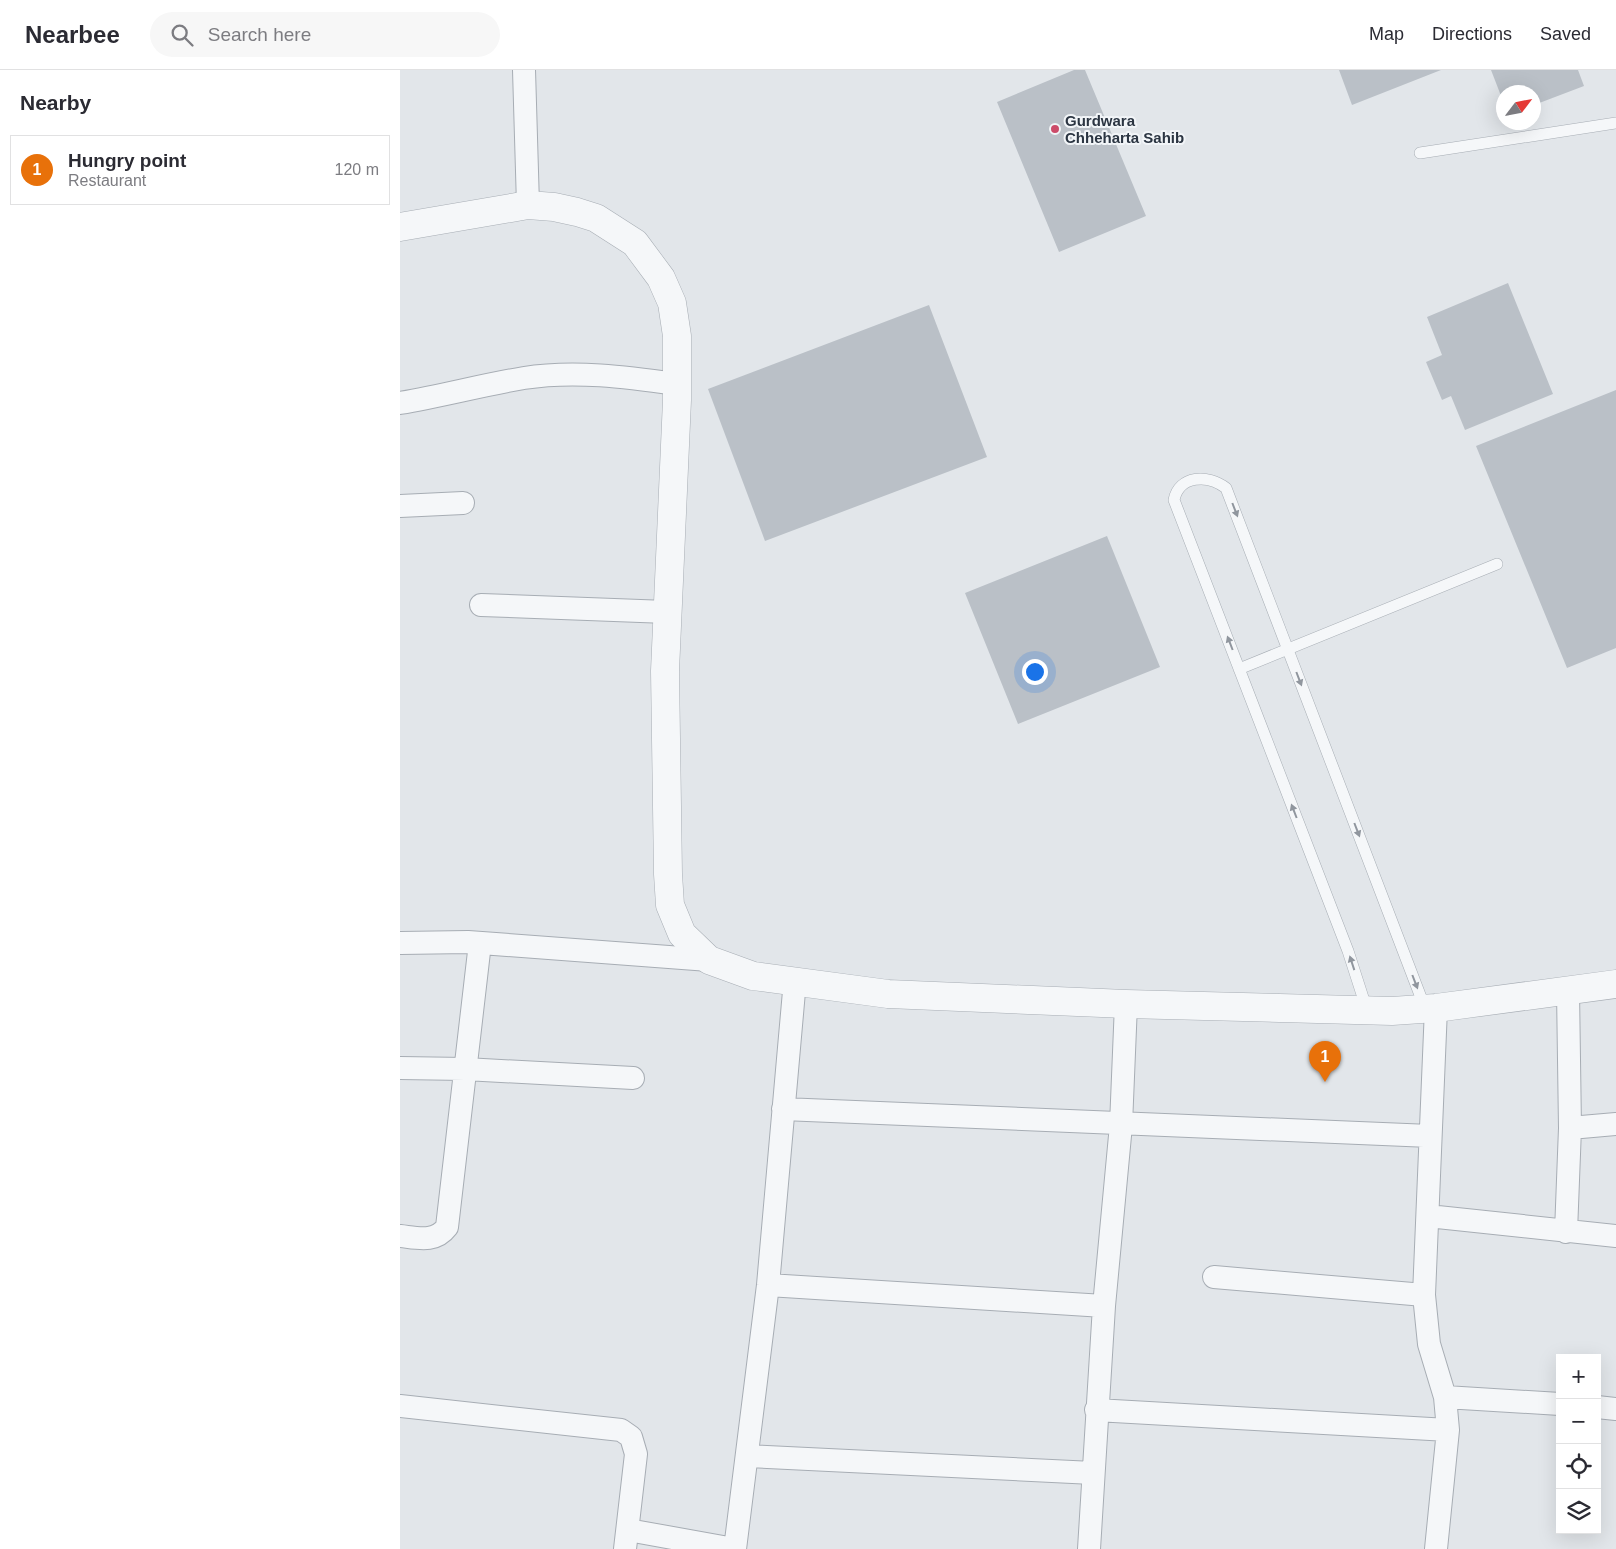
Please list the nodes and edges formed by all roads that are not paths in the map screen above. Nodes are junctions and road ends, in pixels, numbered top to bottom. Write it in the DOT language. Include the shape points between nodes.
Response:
graph roads {
  1 [pos="524,70"];
  2 [pos="1616,123"];
  3 [pos="1420,153"];
  4 [pos="528,205"];
  5 [pos="400,227"];
  6 [pos="676,384"];
  7 [pos="400,403"];
  8 [pos="463,503"];
  9 [pos="400,506"];
  10 [pos="1497,564"];
  11 [pos="481,605"];
  12 [pos="667,612"];
  13 [pos="1288,650"];
  14 [pos="1239,669"];
  15 [pos="400,943"];
  16 [pos="480,943"];
  17 [pos="708,960"];
  18 [pos="795,980"];
  19 [pos="1616,984"];
  20 [pos="1568,992"];
  21 [pos="1126,1004"];
  22 [pos="1431,1008"];
  23 [pos="1367,1010"];
  24 [pos="400,1068"];
  25 [pos="465,1069"];
  26 [pos="633,1078"];
  27 [pos="783,1109"];
  28 [pos="1121,1124"];
  29 [pos="1616,1124"];
  30 [pos="1570,1128"];
  31 [pos="1430,1136"];
  32 [pos="1428,1216"];
  33 [pos="1566,1232"];
  34 [pos="400,1236"];
  35 [pos="1616,1236"];
  36 [pos="1214,1278"];
  37 [pos="768,1285"];
  38 [pos="1424,1295"];
  39 [pos="1104,1306"];
  40 [pos="1445,1397"];
  41 [pos="1556,1404"];
  42 [pos="400,1406"];
  43 [pos="1601,1407"];
  44 [pos="1616,1409"];
  45 [pos="1096,1410"];
  46 [pos="1448,1430"];
  47 [pos="747,1456"];
  48 [pos="1093,1473"];
  49 [pos="627,1539"];
  50 [pos="735,1549"];
  51 [pos="1089,1549"];
  52 [pos="1436,1549"];
  1 -- 4 [label="street"];
  2 -- 3 [label="lane"];
  4 -- 5 [label="street"];
  4 -- 6 [label="street" via="554,206 596,218 635,242 661,278 672,303 677,336"];
  6 -- 7 [label="street" via="615,376 525,378"];
  6 -- 12 [label="street"];
  8 -- 9 [label="street"];
  10 -- 13 [label="lane"];
  11 -- 12 [label="street"];
  12 -- 17 [label="street" via="665,671 670,905 682,934"];
  13 -- 14 [label="lane"];
  14 -- 13 [label="lane, one-way" via="1174,500 1176,490 1184,483 1204,478 1226,488"];
  13 -- 22 [label="lane, one-way"];
  23 -- 14 [label="lane, one-way" via="1348,951"];
  15 -- 16 [label="street"];
  16 -- 17 [label="street"];
  16 -- 25 [label="street"];
  17 -- 18 [label="street" via="752,976"];
  18 -- 21 [label="street" via="888,994"];
  18 -- 27 [label="street"];
  19 -- 20 [label="street"];
  20 -- 22 [label="street"];
  20 -- 30 [label="street"];
  21 -- 23 [label="street"];
  21 -- 28 [label="street"];
  22 -- 23 [label="street"];
  22 -- 31 [label="street"];
  24 -- 25 [label="street"];
  25 -- 26 [label="street"];
  25 -- 34 [label="street" via="447,1227 430,1239"];
  27 -- 28 [label="street"];
  27 -- 37 [label="street"];
  28 -- 31 [label="street"];
  28 -- 39 [label="street"];
  29 -- 30 [label="street"];
  30 -- 33 [label="street"];
  31 -- 32 [label="street"];
  32 -- 33 [label="street"];
  32 -- 38 [label="street"];
  33 -- 35 [label="street"];
  36 -- 38 [label="street"];
  37 -- 39 [label="street"];
  37 -- 47 [label="street"];
  38 -- 40 [label="street" via="1430,1344"];
  39 -- 45 [label="street"];
  40 -- 41 [label="street"];
  40 -- 46 [label="street"];
  42 -- 49 [label="street" via="621,1430 631,1437 636,1454"];
  43 -- 44 [label="street"];
  45 -- 46 [label="street"];
  45 -- 48 [label="street"];
  46 -- 52 [label="street"];
  47 -- 48 [label="street"];
  47 -- 50 [label="street"];
  48 -- 51 [label="street"];
  49 -- 50 [label="street"];
}
